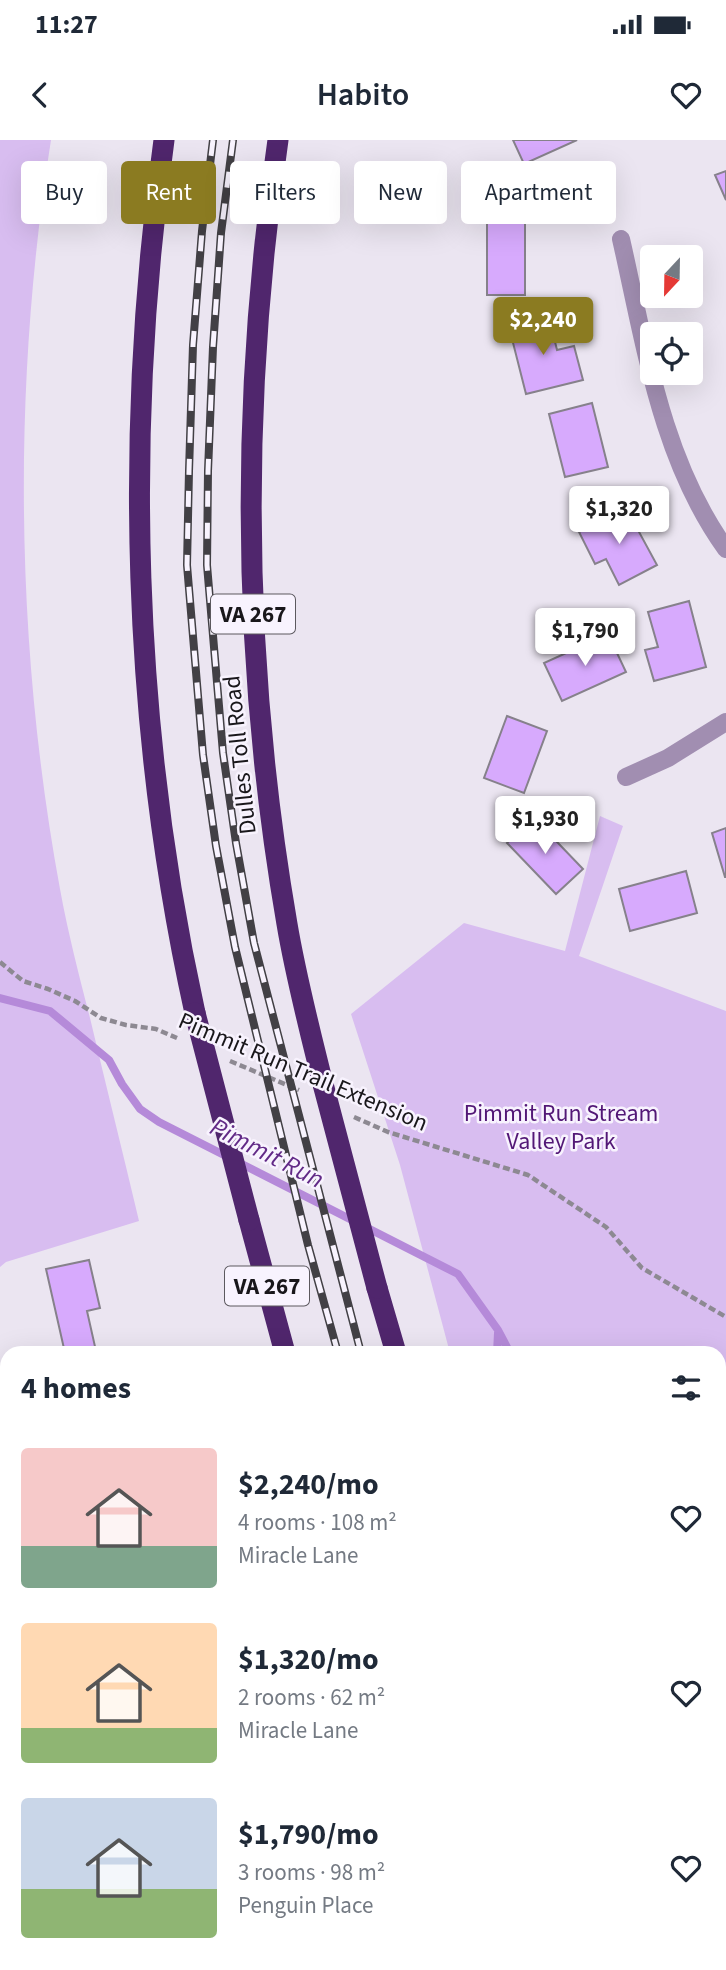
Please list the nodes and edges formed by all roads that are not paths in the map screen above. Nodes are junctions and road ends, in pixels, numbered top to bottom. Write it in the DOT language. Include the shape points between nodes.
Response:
graph roads {
  1 [pos="163,140"];
  2 [pos="278,140"];
  3 [pos="621,239"];
  4 [pos="726,549"];
  5 [pos="726,723"];
  6 [pos="626,777"];
  7 [pos="283,1346"];
  8 [pos="394,1346"];
  1 -- 7 [label="highway, VA 267, bridge" via="143,351 140,454 149,703 161,812 195,1013"];
  2 -- 8 [label="highway, Dulles Toll Road / VA 267, bridge" via="253,380 252,587 261,709 279,872 316,1089"];
  3 -- 4 [label="street" via="678,462 698,506"];
  5 -- 6 [label="street"];
}
